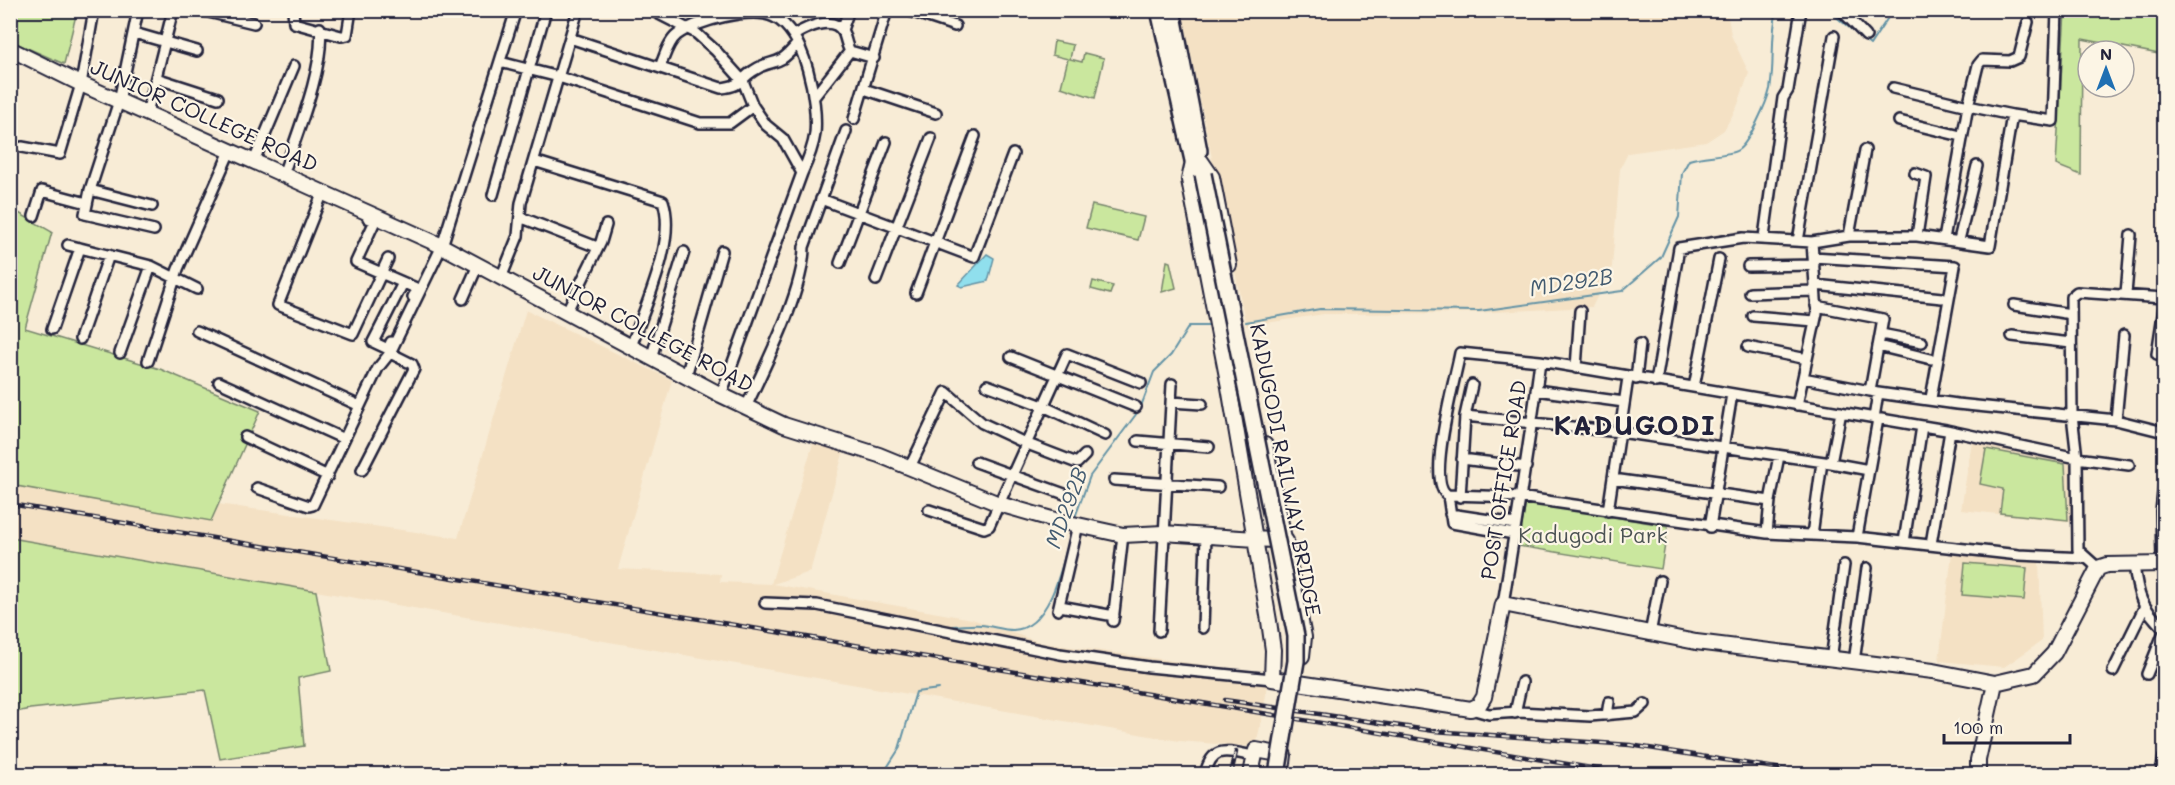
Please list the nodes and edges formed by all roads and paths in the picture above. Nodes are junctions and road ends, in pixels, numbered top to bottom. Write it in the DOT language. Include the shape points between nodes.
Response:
graph roads {
  1 [pos="94,10"];
  2 [pos="138,10"];
  3 [pos="173,10"];
  4 [pos="200,10"];
  5 [pos="292,10"];
  6 [pos="351,10"];
  7 [pos="516,10"];
  8 [pos="546,10"];
  9 [pos="578,10"];
  10 [pos="849,10"];
  11 [pos="887,10"];
  12 [pos="907,10"];
  13 [pos="1159,10"];
  14 [pos="1172,10"];
  15 [pos="1801,10"];
  16 [pos="1841,10"];
  17 [pos="2057,10"];
  18 [pos="655,11"];
  19 [pos="725,13"];
  20 [pos="2028,22"];
  21 [pos="254,23"];
  22 [pos="955,26"];
  23 [pos="320,28"];
  24 [pos="689,29"];
  25 [pos="842,30"];
  26 [pos="134,33"];
  27 [pos="794,34"];
  28 [pos="1834,36"];
  29 [pos="1866,36"];
  30 [pos="570,38"];
  31 [pos="165,41"];
  32 [pos="797,44"];
  33 [pos="10,49"];
  34 [pos="197,51"];
  35 [pos="850,51"];
  36 [pos="874,58"];
  37 [pos="500,62"];
  38 [pos="294,66"];
  39 [pos="660,68"];
  40 [pos="529,70"];
  41 [pos="559,77"];
  42 [pos="156,78"];
  43 [pos="739,80"];
  44 [pos="81,84"];
  45 [pos="1893,88"];
  46 [pos="864,89"];
  47 [pos="814,97"];
  48 [pos="218,98"];
  49 [pos="119,101"];
  50 [pos="753,106"];
  51 [pos="1968,106"];
  52 [pos="147,113"];
  53 [pos="936,113"];
  54 [pos="2012,116"];
  55 [pos="854,119"];
  56 [pos="1899,121"];
  57 [pos="846,131"];
  58 [pos="975,136"];
  59 [pos="1961,136"];
  60 [pos="931,138"];
  61 [pos="886,142"];
  62 [pos="22,147"];
  63 [pos="230,150"];
  64 [pos="1865,150"];
  65 [pos="1013,154"];
  66 [pos="254,161"];
  67 [pos="534,161"];
  68 [pos="1977,166"];
  69 [pos="1199,169"];
  70 [pos="802,173"];
  71 [pos="1915,173"];
  72 [pos="283,175"];
  73 [pos="90,190"];
  74 [pos="321,195"];
  75 [pos="493,195"];
  76 [pos="821,199"];
  77 [pos="87,203"];
  78 [pos="342,205"];
  79 [pos="152,206"];
  80 [pos="858,213"];
  81 [pos="34,216"];
  82 [pos="520,217"];
  83 [pos="606,225"];
  84 [pos="896,227"];
  85 [pos="154,230"];
  86 [pos="2131,235"];
  87 [pos="1848,236"];
  88 [pos="1917,236"];
  89 [pos="1764,237"];
  90 [pos="1944,239"];
  91 [pos="1959,240"];
  92 [pos="1798,241"];
  93 [pos="935,242"];
  94 [pos="1812,242"];
  95 [pos="68,244"];
  96 [pos="442,246"];
  97 [pos="597,247"];
  98 [pos="80,248"];
  99 [pos="722,251"];
  100 [pos="684,252"];
  101 [pos="109,255"];
  102 [pos="388,259"];
  103 [pos="1719,259"];
  104 [pos="1814,261"];
  105 [pos="840,263"];
  106 [pos="478,265"];
  107 [pos="151,266"];
  108 [pos="1748,266"];
  109 [pos="381,274"];
  110 [pos="175,277"];
  111 [pos="501,278"];
  112 [pos="876,280"];
  113 [pos="403,283"];
  114 [pos="1815,288"];
  115 [pos="197,289"];
  116 [pos="916,293"];
  117 [pos="1750,293"];
  118 [pos="2126,294"];
  119 [pos="463,298"];
  120 [pos="1942,298"];
  121 [pos="2164,298"];
  122 [pos="2014,305"];
  123 [pos="1816,306"];
  124 [pos="2164,308"];
  125 [pos="1580,311"];
  126 [pos="567,313"];
  127 [pos="2071,314"];
  128 [pos="1752,316"];
  129 [pos="1815,321"];
  130 [pos="52,329"];
  131 [pos="197,331"];
  132 [pos="1881,334"];
  133 [pos="2124,335"];
  134 [pos="2012,336"];
  135 [pos="80,339"];
  136 [pos="1922,342"];
  137 [pos="2071,343"];
  138 [pos="1640,344"];
  139 [pos="1878,346"];
  140 [pos="630,347"];
  141 [pos="1748,347"];
  142 [pos="120,353"];
  143 [pos="390,353"];
  144 [pos="2157,354"];
  145 [pos="1011,357"];
  146 [pos="651,358"];
  147 [pos="1807,359"];
  148 [pos="1930,359"];
  149 [pos="1540,360"];
  150 [pos="148,361"];
  151 [pos="1576,368"];
  152 [pos="1058,374"];
  153 [pos="686,376"];
  154 [pos="1632,378"];
  155 [pos="1803,378"];
  156 [pos="219,382"];
  157 [pos="1656,382"];
  158 [pos="1141,383"];
  159 [pos="1172,384"];
  160 [pos="987,385"];
  161 [pos="1472,385"];
  162 [pos="1694,387"];
  163 [pos="1536,390"];
  164 [pos="1874,392"];
  165 [pos="1732,394"];
  166 [pos="721,395"];
  167 [pos="1931,398"];
  168 [pos="1171,402"];
  169 [pos="1624,402"];
  170 [pos="1202,404"];
  171 [pos="1797,405"];
  172 [pos="360,406"];
  173 [pos="1042,406"];
  174 [pos="746,407"];
  175 [pos="1136,407"];
  176 [pos="1841,412"];
  177 [pos="2072,415"];
  178 [pos="1465,416"];
  179 [pos="1876,418"];
  180 [pos="2116,420"];
  181 [pos="1533,422"];
  182 [pos="1922,426"];
  183 [pos="1950,431"];
  184 [pos="1620,432"];
  185 [pos="2164,432"];
  186 [pos="1105,435"];
  187 [pos="245,437"];
  188 [pos="344,439"];
  189 [pos="1138,441"];
  190 [pos="1026,443"];
  191 [pos="1168,445"];
  192 [pos="1209,447"];
  193 [pos="1723,448"];
  194 [pos="1085,455"];
  195 [pos="1779,456"];
  196 [pos="2076,458"];
  197 [pos="1462,459"];
  198 [pos="976,462"];
  199 [pos="1826,463"];
  200 [pos="2129,465"];
  201 [pos="910,467"];
  202 [pos="1526,467"];
  203 [pos="362,470"];
  204 [pos="1869,470"];
  205 [pos="1011,475"];
  206 [pos="328,476"];
  207 [pos="1613,479"];
  208 [pos="1114,480"];
  209 [pos="2164,484"];
  210 [pos="1166,485"];
  211 [pos="1218,487"];
  212 [pos="257,488"];
  213 [pos="1448,495"];
  214 [pos="1716,495"];
  215 [pos="1070,496"];
  216 [pos="1460,497"];
  217 [pos="1519,497"];
  218 [pos="1770,501"];
  219 [pos="999,504"];
  220 [pos="929,510"];
  221 [pos="1608,510"];
  222 [pos="1450,514"];
  223 [pos="1516,524"];
  224 [pos="1078,525"];
  225 [pos="1710,527"];
  226 [pos="1163,533"];
  227 [pos="1767,533"];
  228 [pos="1514,534"];
  229 [pos="1123,535"];
  230 [pos="1812,535"];
  231 [pos="1206,537"];
  232 [pos="1857,537"];
  233 [pos="1254,539"];
  234 [pos="1286,541"];
  235 [pos="1904,542"];
  236 [pos="1930,544"];
  237 [pos="2085,558"];
  238 [pos="2163,564"];
  239 [pos="1844,565"];
  240 [pos="2134,565"];
  241 [pos="1867,568"];
  242 [pos="2098,568"];
  243 [pos="1660,581"];
  244 [pos="765,603"];
  245 [pos="1503,604"];
  246 [pos="2144,608"];
  247 [pos="1203,628"];
  248 [pos="2164,630"];
  249 [pos="1159,631"];
  250 [pos="1650,634"];
  251 [pos="1831,660"];
  252 [pos="1854,662"];
  253 [pos="2113,671"];
  254 [pos="2147,674"];
  255 [pos="1272,679"];
  256 [pos="1522,682"];
  257 [pos="1995,683"];
  258 [pos="1297,684"];
  259 [pos="1609,702"];
  260 [pos="1645,704"];
  261 [pos="1471,709"];
  262 [pos="1515,713"];
  263 [pos="1607,715"];
  264 [pos="1255,756"];
  265 [pos="2164,757"];
  266 [pos="1204,774"];
  267 [pos="1251,774"];
  268 [pos="1269,774"];
  269 [pos="1277,774"];
  270 [pos="1283,774"];
  271 [pos="1978,774"];
  272 [pos="2161,774"];
  1 -- 44 [label="street"];
  2 -- 26 [label="street"];
  3 -- 31 [label="street"];
  4 -- 21 [label="street"];
  5 -- 23 [label="street" via="294,23"];
  6 -- 23 [label="street" via="347,35"];
  7 -- 37 [label="street"];
  8 -- 40 [label="street"];
  9 -- 30 [label="street"];
  10 -- 25 [label="street"];
  11 -- 36 [label="street"];
  12 -- 22 [label="street"];
  13 -- 69 [label="main road"];
  14 -- 69 [label="main road"];
  15 -- 89 [label="street" via="1788,90 1783,98"];
  16 -- 29 [label="street"];
  17 -- 54 [label="street" via="2054,121"];
  18 -- 24 [label="street"];
  19 -- 24 [label="street"];
  19 -- 27 [label="street" via="773,17"];
  20 -- 51 [label="street" via="2019,57 2010,61 1982,60 1978,65"];
  23 -- 72 [label="street" via="321,42 306,104"];
  24 -- 39 [label="street" via="676,36"];
  24 -- 43 [label="street" via="716,51"];
  25 -- 27 [label="street" via="815,23"];
  25 -- 35 [label="street"];
  26 -- 31 [label="street"];
  26 -- 49 [label="street"];
  27 -- 32 [label="street"];
  28 -- 92 [label="street"];
  30 -- 39 [label="street"];
  30 -- 41 [label="street"];
  31 -- 34 [label="street"];
  31 -- 42 [label="street"];
  32 -- 43 [label="street" via="784,60 758,68"];
  32 -- 47 [label="street"];
  33 -- 44 [label="street, JUNIOR COLLEGE ROAD"];
  35 -- 36 [label="street"];
  35 -- 47 [label="street"];
  36 -- 46 [label="street"];
  37 -- 40 [label="street"];
  37 -- 96 [label="street"];
  38 -- 66 [label="street"];
  39 -- 43 [label="street" via="721,88"];
  40 -- 41 [label="street"];
  40 -- 75 [label="street"];
  41 -- 50 [label="street" via="700,123 730,123"];
  41 -- 67 [label="street"];
  42 -- 48 [label="street"];
  42 -- 52 [label="street"];
  43 -- 50 [label="street"];
  44 -- 49 [label="street, JUNIOR COLLEGE ROAD"];
  44 -- 62 [label="street" via="59,155"];
  45 -- 51 [label="street"];
  46 -- 53 [label="street"];
  46 -- 55 [label="street"];
  47 -- 70 [label="street" via="815,132"];
  49 -- 52 [label="street, JUNIOR COLLEGE ROAD"];
  49 -- 73 [label="street"];
  50 -- 70 [label="street" via="783,139"];
  51 -- 54 [label="street"];
  51 -- 59 [label="street"];
  52 -- 63 [label="street, JUNIOR COLLEGE ROAD"];
  54 -- 91 [label="street" via="1990,246"];
  56 -- 59 [label="street"];
  57 -- 76 [label="street"];
  58 -- 93 [label="street"];
  59 -- 90 [label="street"];
  60 -- 84 [label="street"];
  61 -- 80 [label="street"];
  63 -- 66 [label="street, JUNIOR COLLEGE ROAD"];
  63 -- 110 [label="street"];
  64 -- 87 [label="street"];
  65 -- 93 [label="street" via="974,257"];
  66 -- 72 [label="street, JUNIOR COLLEGE ROAD"];
  67 -- 82 [label="street"];
  67 -- 140 [label="street" via="663,201 663,254"];
  68 -- 91 [label="street"];
  69 -- 233 [label="street" via="1189,180"];
  69 -- 234 [label="street" via="1212,177"];
  69 -- 268 [label="main road" via="1290,638"];
  69 -- 269 [label="main road, KADUGODI RAILWAY BRIDGE, bridge" via="1296,636 1296,660"];
  70 -- 166 [label="street"];
  71 -- 88 [label="street" via="1926,177"];
  72 -- 74 [label="street, JUNIOR COLLEGE ROAD"];
  73 -- 77 [label="street"];
  73 -- 79 [label="street"];
  74 -- 78 [label="street, JUNIOR COLLEGE ROAD"];
  74 -- 109 [label="street" via="278,304 353,334"];
  76 -- 80 [label="street"];
  76 -- 174 [label="street" via="790,303"];
  77 -- 81 [label="street" via="42,190"];
  77 -- 85 [label="street" via="85,214"];
  78 -- 96 [label="street, JUNIOR COLLEGE ROAD"];
  78 -- 109 [label="street" via="375,221 356,262"];
  80 -- 84 [label="street"];
  80 -- 105 [label="street"];
  82 -- 97 [label="street"];
  82 -- 111 [label="street" via="518,236"];
  83 -- 97 [label="street"];
  84 -- 93 [label="street"];
  84 -- 112 [label="street"];
  86 -- 118 [label="street"];
  87 -- 88 [label="street"];
  87 -- 94 [label="street"];
  88 -- 90 [label="street"];
  89 -- 92 [label="street"];
  89 -- 157 [label="street" via="1678,248"];
  90 -- 91 [label="street"];
  92 -- 94 [label="street"];
  93 -- 116 [label="street"];
  94 -- 104 [label="street"];
  95 -- 98 [label="street"];
  96 -- 106 [label="street, JUNIOR COLLEGE ROAD"];
  96 -- 143 [label="street"];
  97 -- 126 [label="street"];
  98 -- 101 [label="street"];
  98 -- 130 [label="street"];
  99 -- 153 [label="street"];
  100 -- 146 [label="street"];
  101 -- 107 [label="street"];
  101 -- 135 [label="street"];
  102 -- 109 [label="street"];
  103 -- 162 [label="street"];
  104 -- 108 [label="street"];
  104 -- 114 [label="street"];
  104 -- 167 [label="street" via="1955,266"];
  106 -- 111 [label="street, JUNIOR COLLEGE ROAD"];
  106 -- 119 [label="street"];
  107 -- 110 [label="street"];
  107 -- 142 [label="street"];
  109 -- 113 [label="street"];
  110 -- 115 [label="street"];
  110 -- 150 [label="street"];
  111 -- 126 [label="street, JUNIOR COLLEGE ROAD"];
  113 -- 113 [label="street" via="418,289 388,349 373,342"];
  114 -- 117 [label="street"];
  114 -- 120 [label="street"];
  114 -- 123 [label="street"];
  118 -- 121 [label="street"];
  118 -- 127 [label="street" via="2074,293"];
  122 -- 127 [label="street"];
  123 -- 129 [label="street"];
  123 -- 132 [label="street" via="1882,318"];
  124 -- 144 [label="street"];
  125 -- 151 [label="street"];
  126 -- 140 [label="street, JUNIOR COLLEGE ROAD"];
  127 -- 137 [label="street"];
  128 -- 129 [label="street"];
  129 -- 147 [label="street"];
  131 -- 172 [label="street"];
  132 -- 136 [label="street"];
  132 -- 139 [label="street"];
  133 -- 180 [label="street"];
  134 -- 137 [label="street"];
  137 -- 177 [label="street"];
  138 -- 154 [label="street"];
  139 -- 148 [label="street"];
  139 -- 164 [label="street"];
  140 -- 146 [label="street, JUNIOR COLLEGE ROAD"];
  141 -- 147 [label="street"];
  143 -- 172 [label="street" via="378,368"];
  143 -- 203 [label="street" via="412,364 414,369"];
  145 -- 152 [label="street"];
  146 -- 153 [label="street, JUNIOR COLLEGE ROAD"];
  147 -- 155 [label="street"];
  149 -- 151 [label="street"];
  149 -- 163 [label="street, POST OFFICE ROAD"];
  149 -- 213 [label="street" via="1460,353 1443,428 1439,477"];
  151 -- 154 [label="street"];
  152 -- 158 [label="street" via="1067,354"];
  152 -- 173 [label="street"];
  152 -- 175 [label="street"];
  153 -- 166 [label="street, JUNIOR COLLEGE ROAD"];
  154 -- 157 [label="street"];
  154 -- 169 [label="street"];
  155 -- 164 [label="street"];
  155 -- 171 [label="street"];
  156 -- 188 [label="street"];
  157 -- 162 [label="street"];
  159 -- 168 [label="street"];
  160 -- 173 [label="street"];
  161 -- 178 [label="street"];
  162 -- 165 [label="street"];
  163 -- 169 [label="street"];
  163 -- 181 [label="street, POST OFFICE ROAD"];
  164 -- 167 [label="street"];
  164 -- 179 [label="street"];
  165 -- 171 [label="street"];
  165 -- 193 [label="street"];
  166 -- 174 [label="street, JUNIOR COLLEGE ROAD"];
  167 -- 177 [label="street"];
  168 -- 170 [label="street"];
  168 -- 191 [label="street"];
  169 -- 184 [label="street"];
  171 -- 176 [label="street"];
  172 -- 188 [label="street"];
  173 -- 186 [label="street"];
  173 -- 190 [label="street"];
  174 -- 201 [label="street, JUNIOR COLLEGE ROAD" via="784,425"];
  176 -- 179 [label="street"];
  176 -- 199 [label="street"];
  177 -- 180 [label="street"];
  177 -- 196 [label="street"];
  178 -- 181 [label="street"];
  178 -- 197 [label="street"];
  179 -- 182 [label="street"];
  179 -- 204 [label="street"];
  180 -- 185 [label="street"];
  181 -- 184 [label="street"];
  181 -- 202 [label="street, POST OFFICE ROAD"];
  182 -- 183 [label="street"];
  182 -- 235 [label="street"];
  183 -- 196 [label="street"];
  183 -- 236 [label="street"];
  184 -- 193 [label="street"];
  184 -- 207 [label="street"];
  187 -- 206 [label="street"];
  188 -- 206 [label="street"];
  189 -- 191 [label="street"];
  190 -- 194 [label="street" via="1077,463"];
  190 -- 201 [label="street" via="982,423 946,392"];
  190 -- 205 [label="street"];
  191 -- 192 [label="street"];
  191 -- 210 [label="street"];
  193 -- 195 [label="street"];
  193 -- 214 [label="street"];
  195 -- 199 [label="street"];
  195 -- 218 [label="street"];
  196 -- 200 [label="street"];
  196 -- 237 [label="street" via="2078,550"];
  197 -- 202 [label="street"];
  197 -- 216 [label="street"];
  198 -- 205 [label="street"];
  199 -- 204 [label="street"];
  199 -- 230 [label="street"];
  201 -- 219 [label="street, JUNIOR COLLEGE ROAD"];
  202 -- 217 [label="street, POST OFFICE ROAD"];
  204 -- 232 [label="street"];
  205 -- 215 [label="street"];
  205 -- 219 [label="street"];
  206 -- 212 [label="street" via="311,506"];
  207 -- 214 [label="street"];
  207 -- 221 [label="street"];
  208 -- 210 [label="street"];
  209 -- 238 [label="street"];
  210 -- 211 [label="street"];
  210 -- 226 [label="street"];
  213 -- 216 [label="street"];
  213 -- 222 [label="street"];
  214 -- 218 [label="street"];
  214 -- 225 [label="street"];
  216 -- 217 [label="street"];
  217 -- 221 [label="street"];
  217 -- 223 [label="street, POST OFFICE ROAD"];
  218 -- 227 [label="street"];
  219 -- 220 [label="street" via="992,522 984,528"];
  219 -- 224 [label="street, JUNIOR COLLEGE ROAD"];
  221 -- 225 [label="street"];
  222 -- 223 [label="street"];
  222 -- 228 [label="street" via="1452,523"];
  223 -- 228 [label="street, POST OFFICE ROAD"];
  224 -- 229 [label="street, JUNIOR COLLEGE ROAD"];
  224 -- 229 [label="street" via="1059,608 1114,618"];
  225 -- 227 [label="street"];
  226 -- 229 [label="street, JUNIOR COLLEGE ROAD"];
  226 -- 231 [label="street, JUNIOR COLLEGE ROAD"];
  226 -- 249 [label="street"];
  227 -- 230 [label="street"];
  228 -- 245 [label="street, POST OFFICE ROAD"];
  230 -- 232 [label="street"];
  231 -- 233 [label="street, JUNIOR COLLEGE ROAD"];
  231 -- 247 [label="street"];
  232 -- 235 [label="street"];
  233 -- 234 [label="street, JUNIOR COLLEGE ROAD"];
  233 -- 255 [label="street" via="1273,650"];
  234 -- 258 [label="street" via="1304,637"];
  235 -- 236 [label="street"];
  236 -- 237 [label="street"];
  237 -- 242 [label="street"];
  238 -- 240 [label="street"];
  239 -- 251 [label="street"];
  240 -- 242 [label="street"];
  240 -- 246 [label="street"];
  241 -- 252 [label="street"];
  242 -- 257 [label="street" via="2054,653 2034,674"];
  243 -- 250 [label="street"];
  244 -- 255 [label="street" via="817,605 1071,656"];
  245 -- 250 [label="street"];
  245 -- 261 [label="street" via="1484,698"];
  246 -- 248 [label="street"];
  246 -- 253 [label="street"];
  248 -- 254 [label="street"];
  250 -- 251 [label="street"];
  251 -- 252 [label="street"];
  252 -- 257 [label="street"];
  255 -- 258 [label="street"];
  256 -- 262 [label="street"];
  257 -- 271 [label="street"];
  258 -- 261 [label="street"];
  259 -- 263 [label="street"];
  260 -- 263 [label="street" via="1636,712"];
  261 -- 262 [label="street" via="1489,714"];
  262 -- 263 [label="street"];
  264 -- 266 [label="street" via="1216,753 1208,760"];
  264 -- 267 [label="street"];
  264 -- 270 [label="street" via="1256,750 1284,755"];
  265 -- 272 [label="street"];
}
